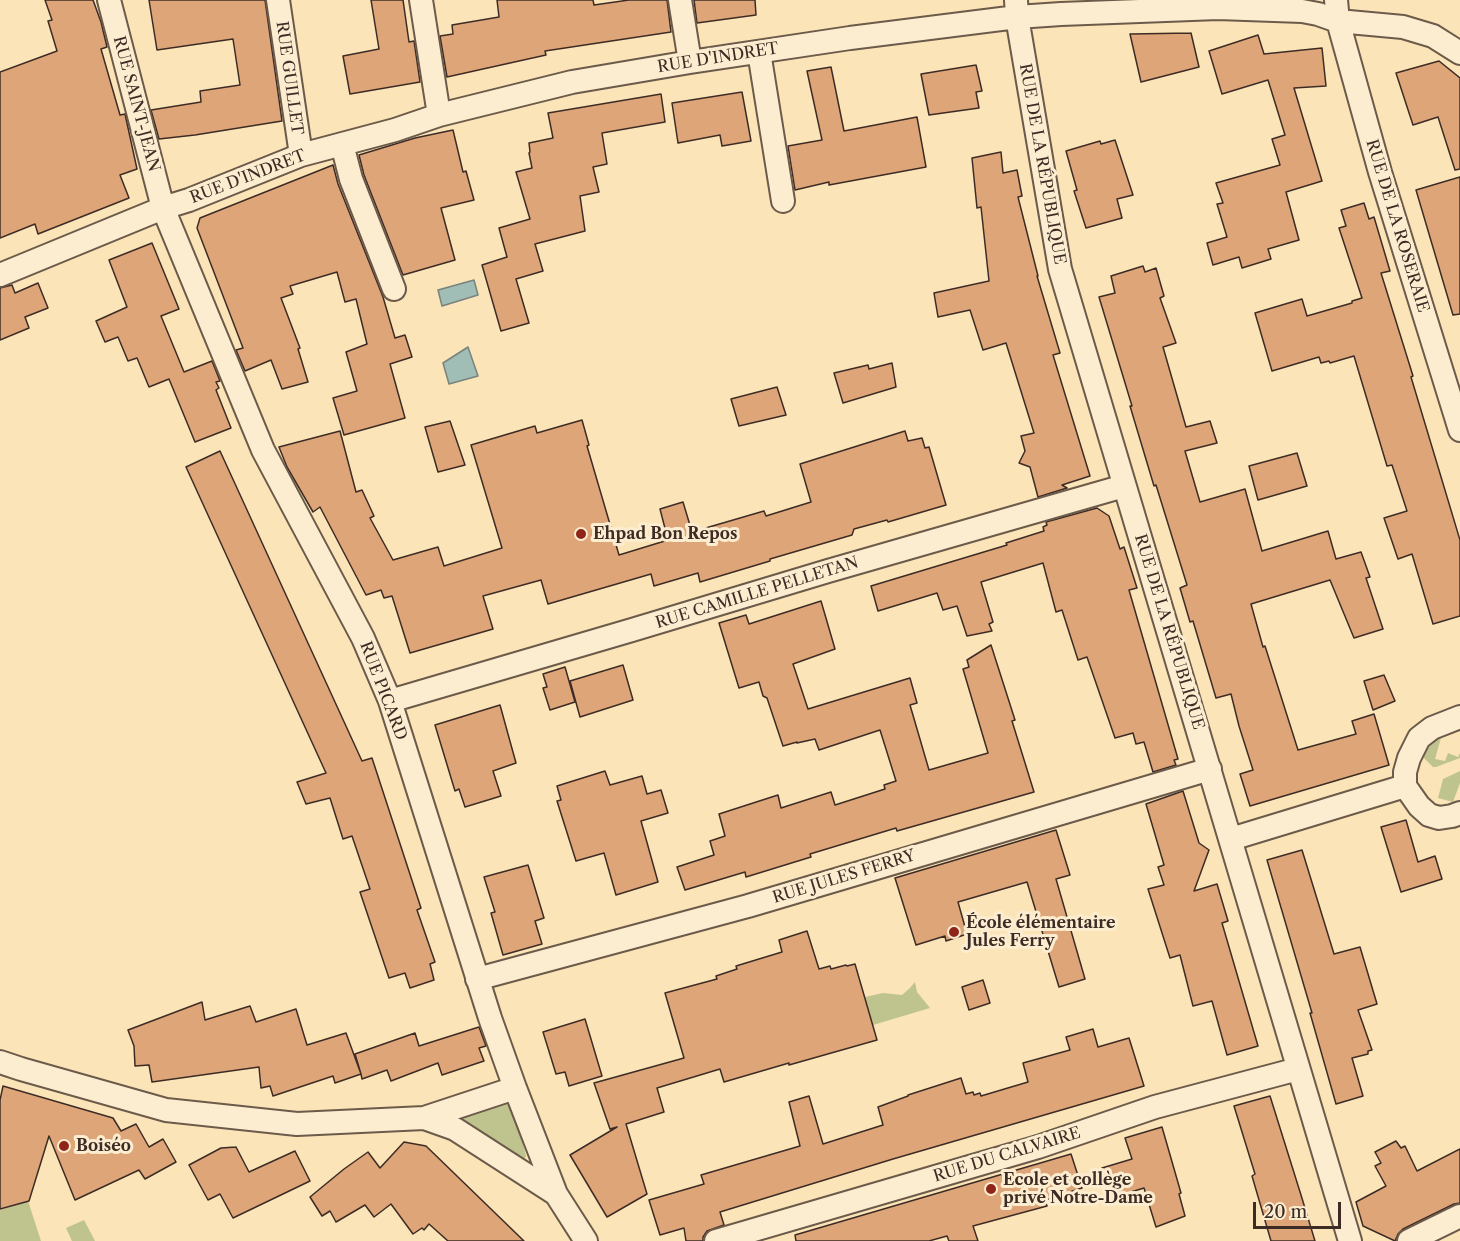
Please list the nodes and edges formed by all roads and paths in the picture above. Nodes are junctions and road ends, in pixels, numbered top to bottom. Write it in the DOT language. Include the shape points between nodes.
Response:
graph roads {
  1 [pos="109,0"];
  2 [pos="278,0"];
  3 [pos="421,0"];
  4 [pos="680,0"];
  5 [pos="1017,8"];
  6 [pos="1337,10"];
  7 [pos="759,52"];
  8 [pos="1460,53"];
  9 [pos="690,62"];
  10 [pos="439,115"];
  11 [pos="342,144"];
  12 [pos="301,155"];
  13 [pos="783,201"];
  14 [pos="163,208"];
  15 [pos="0,275"];
  16 [pos="394,289"];
  17 [pos="1460,430"];
  18 [pos="1124,486"];
  19 [pos="390,701"];
  20 [pos="1460,717"];
  21 [pos="1210,769"];
  22 [pos="1405,786"];
  23 [pos="1460,813"];
  24 [pos="1231,839"];
  25 [pos="477,980"];
  26 [pos="0,1062"];
  27 [pos="1298,1069"];
  28 [pos="514,1088"];
  29 [pos="424,1118"];
  30 [pos="556,1194"];
  31 [pos="1460,1216"];
  32 [pos="586,1241"];
  33 [pos="716,1241"];
  34 [pos="1350,1241"];
  35 [pos="1409,1241"];
  1 -- 14 [label="street, RUE SAINT-JEAN"];
  2 -- 12 [label="street, RUE GUILLET"];
  3 -- 10 [label="street"];
  4 -- 9 [label="street"];
  5 -- 6 [label="street, RUE D'INDRET" via="1061,14 1218,8 1317,14"];
  5 -- 7 [label="street, RUE D'INDRET"];
  5 -- 18 [label="street, RUE DE LA RÉPUBLIQUE" via="1060,269"];
  6 -- 8 [label="street, RUE D'INDRET" via="1433,36"];
  6 -- 17 [label="street, RUE DE LA ROSERAIE" via="1380,172"];
  7 -- 9 [label="street, RUE D'INDRET"];
  7 -- 13 [label="street"];
  9 -- 10 [label="street, RUE D'INDRET" via="572,82"];
  10 -- 11 [label="street, RUE D'INDRET"];
  11 -- 12 [label="street, RUE D'INDRET"];
  11 -- 16 [label="street" via="351,179"];
  12 -- 14 [label="street, RUE D'INDRET"];
  14 -- 15 [label="street, RUE D'INDRET"];
  14 -- 19 [label="street, RUE PICARD" via="263,450 363,638"];
  18 -- 19 [label="street, RUE CAMILLE PELLETAN"];
  18 -- 21 [label="street, RUE DE LA RÉPUBLIQUE"];
  19 -- 25 [label="street, RUE PICARD"];
  20 -- 22 [label="street" via="1419,738 1407,765"];
  21 -- 24 [label="street, RUE DE LA RÉPUBLIQUE"];
  21 -- 25 [label="street, RUE JULES FERRY" via="748,906"];
  22 -- 23 [label="street" via="1429,814 1439,818"];
  22 -- 24 [label="street"];
  24 -- 27 [label="street, RUE DE LA RÉPUBLIQUE"];
  25 -- 28 [label="street, RUE PICARD"];
  26 -- 29 [label="street" via="166,1110 297,1124"];
  27 -- 33 [label="street, RUE DU CALVAIRE" via="1155,1107 1038,1147"];
  27 -- 34 [label="street, RUE DE LA RÉPUBLIQUE"];
  28 -- 29 [label="street"];
  28 -- 30 [label="street, RUE PICARD"];
  29 -- 30 [label="street" via="455,1129"];
  30 -- 32 [label="street"];
  31 -- 35 [label="street"];
}
